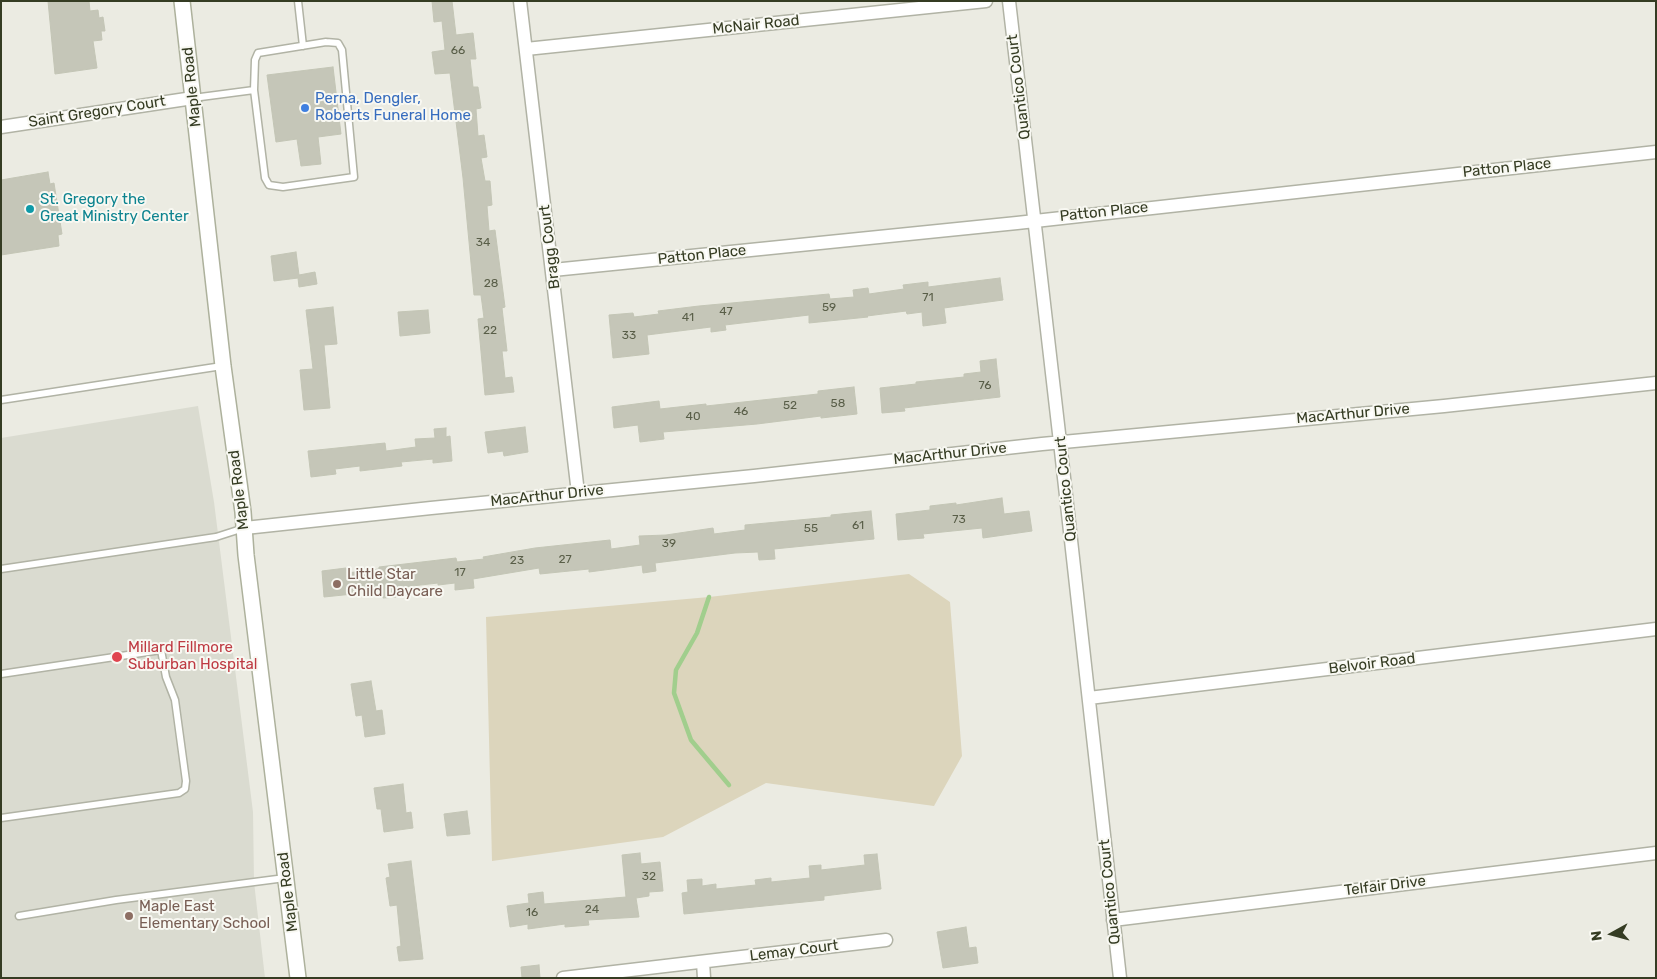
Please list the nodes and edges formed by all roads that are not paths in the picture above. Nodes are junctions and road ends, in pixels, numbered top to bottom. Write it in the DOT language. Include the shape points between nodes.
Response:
graph roads {
  1 [pos="182,1"];
  2 [pos="298,1"];
  3 [pos="520,1"];
  4 [pos="986,1"];
  5 [pos="1009,1"];
  6 [pos="303,46"];
  7 [pos="526,49"];
  8 [pos="254,90"];
  9 [pos="193,98"];
  10 [pos="1,127"];
  11 [pos="1656,152"];
  12 [pos="1034,221"];
  13 [pos="553,270"];
  14 [pos="224,366"];
  15 [pos="1656,383"];
  16 [pos="1,400"];
  17 [pos="1060,442"];
  18 [pos="578,493"];
  19 [pos="245,528"];
  20 [pos="1,569"];
  21 [pos="1656,629"];
  22 [pos="1,674"];
  23 [pos="1089,698"];
  24 [pos="1,818"];
  25 [pos="1656,852"];
  26 [pos="286,878"];
  27 [pos="19,916"];
  28 [pos="1114,920"];
  29 [pos="886,940"];
  30 [pos="703,962"];
  31 [pos="298,978"];
  32 [pos="563,978"];
  33 [pos="704,978"];
  34 [pos="1120,978"];
  1 -- 9 [label="main road, Maple Road"];
  2 -- 6 [label="lane"];
  3 -- 7 [label="street, Bragg Court"];
  4 -- 7 [label="street, McNair Road"];
  5 -- 12 [label="street, Quantico Court"];
  6 -- 8 [label="lane" via="258,53"];
  6 -- 8 [label="lane" via="338,43 342,50 354,177 283,187 269,185 265,178"];
  7 -- 13 [label="street, Bragg Court"];
  8 -- 9 [label="lane"];
  9 -- 10 [label="street, Saint Gregory Court"];
  9 -- 14 [label="main road, Maple Road"];
  11 -- 12 [label="street, Patton Place"];
  12 -- 13 [label="street, Patton Place"];
  12 -- 17 [label="street, Quantico Court"];
  13 -- 18 [label="street, Bragg Court"];
  14 -- 16 [label="lane"];
  14 -- 19 [label="main road, Maple Road"];
  15 -- 17 [label="street, MacArthur Drive"];
  17 -- 18 [label="street, MacArthur Drive"];
  17 -- 23 [label="street, Quantico Court"];
  18 -- 19 [label="street, MacArthur Drive"];
  19 -- 20 [label="lane" via="216,537"];
  19 -- 26 [label="main road, Maple Road"];
  21 -- 23 [label="street, Belvoir Road"];
  22 -- 24 [label="lane" via="161,650 175,700 186,781 185,789 179,793"];
  23 -- 28 [label="street, Quantico Court"];
  25 -- 28 [label="street, Telfair Drive"];
  26 -- 27 [label="lane"];
  26 -- 31 [label="main road, Maple Road"];
  28 -- 34 [label="street, Quantico Court"];
  29 -- 30 [label="street, Lemay Court"];
  30 -- 32 [label="street, Lemay Court"];
  30 -- 33 [label="street"];
}
